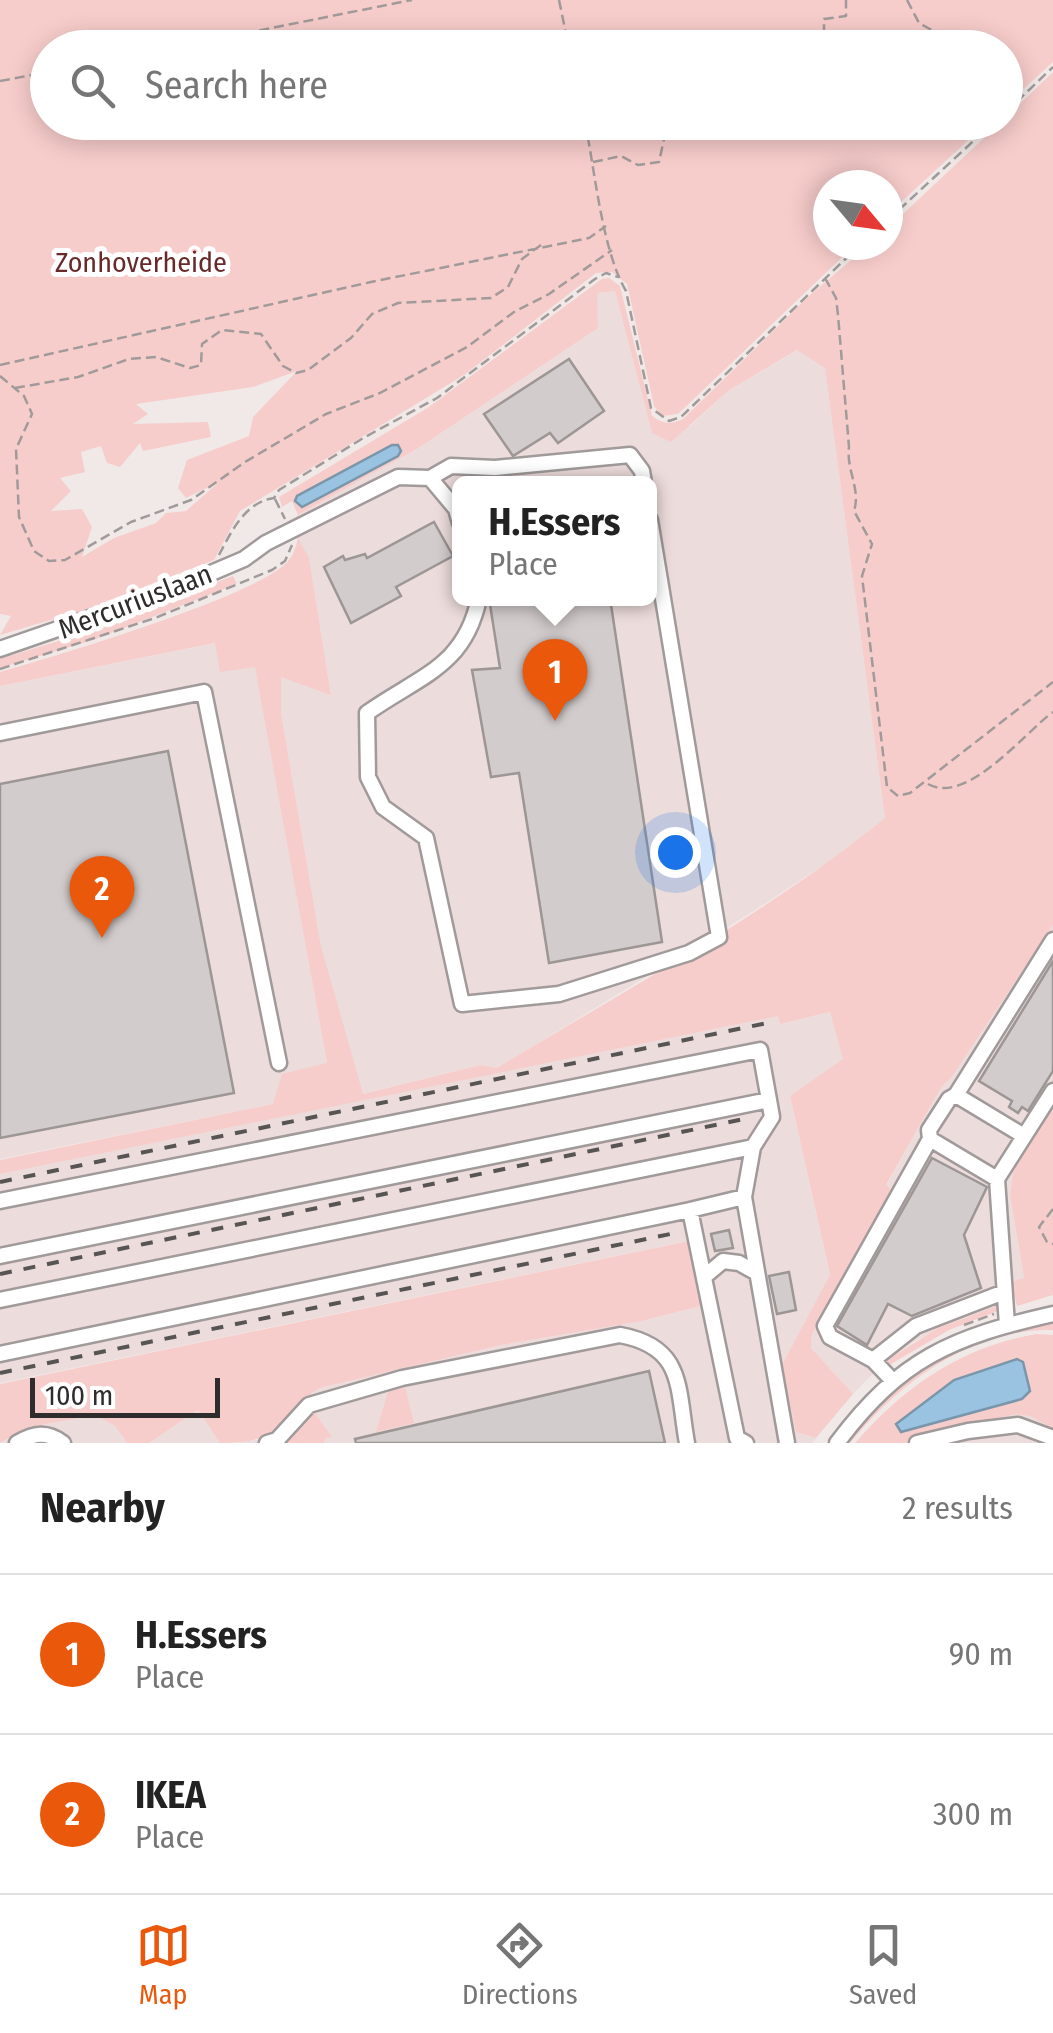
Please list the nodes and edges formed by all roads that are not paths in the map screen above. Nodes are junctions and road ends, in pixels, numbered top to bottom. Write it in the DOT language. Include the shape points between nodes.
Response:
graph roads {
  1 [pos="643,476"];
  2 [pos="430,478"];
  3 [pos="452,504"];
  4 [pos="657,562"];
  5 [pos="477,606"];
  6 [pos="0,649"];
  7 [pos="0,733"];
  8 [pos="1053,940"];
  9 [pos="279,1063"];
  10 [pos="1053,1091"];
  11 [pos="956,1094"];
  12 [pos="769,1100"];
  13 [pos="1024,1136"];
  14 [pos="930,1139"];
  15 [pos="753,1147"];
  16 [pos="997,1179"];
  17 [pos="744,1197"];
  18 [pos="0,1201"];
  19 [pos="690,1210"];
  20 [pos="0,1256"];
  21 [pos="754,1272"];
  22 [pos="704,1277"];
  23 [pos="1004,1292"];
  24 [pos="0,1300"];
  25 [pos="1053,1314"];
  26 [pos="1008,1325"];
  27 [pos="0,1354"];
  28 [pos="873,1360"];
  29 [pos="892,1380"];
  30 [pos="1053,1438"];
  31 [pos="17,1443"];
  32 [pos="63,1443"];
  33 [pos="267,1443"];
  34 [pos="687,1443"];
  35 [pos="746,1443"];
  36 [pos="787,1443"];
  37 [pos="836,1443"];
  38 [pos="918,1443"];
  1 -- 2 [label="street, Mercuriuslaan" via="630,455 450,466"];
  2 -- 3 [label="street"];
  2 -- 6 [label="street, Mercuriuslaan" via="398,478 244,559"];
  4 -- 5 [label="street" via="719,937 689,953 559,994 462,1004 426,838 383,807 368,777 367,713 452,659"];
  7 -- 9 [label="street" via="204,692"];
  8 -- 11 [label="street"];
  10 -- 13 [label="street"];
  11 -- 13 [label="street"];
  11 -- 14 [label="street" via="929,1130"];
  12 -- 15 [label="street" via="772,1117"];
  12 -- 18 [label="street" via="760,1050"];
  12 -- 20 [label="street"];
  13 -- 16 [label="street"];
  14 -- 16 [label="street"];
  14 -- 28 [label="street" via="825,1326 830,1338"];
  15 -- 17 [label="street"];
  15 -- 24 [label="street"];
  16 -- 23 [label="street"];
  17 -- 19 [label="street"];
  17 -- 21 [label="street"];
  19 -- 22 [label="street"];
  19 -- 27 [label="street"];
  21 -- 22 [label="street" via="723,1262"];
  21 -- 36 [label="street"];
  22 -- 35 [label="street" via="737,1438"];
  23 -- 26 [label="street"];
  23 -- 28 [label="street" via="916,1326"];
  25 -- 26 [label="street"];
  26 -- 29 [label="street" via="955,1343"];
  28 -- 29 [label="street"];
  29 -- 37 [label="street"];
  30 -- 38 [label="street" via="1018,1425"];
  31 -- 32 [label="street" via="41,1433"];
  33 -- 34 [label="street" via="309,1405 402,1378 620,1335 662,1350 672,1367"];
}
